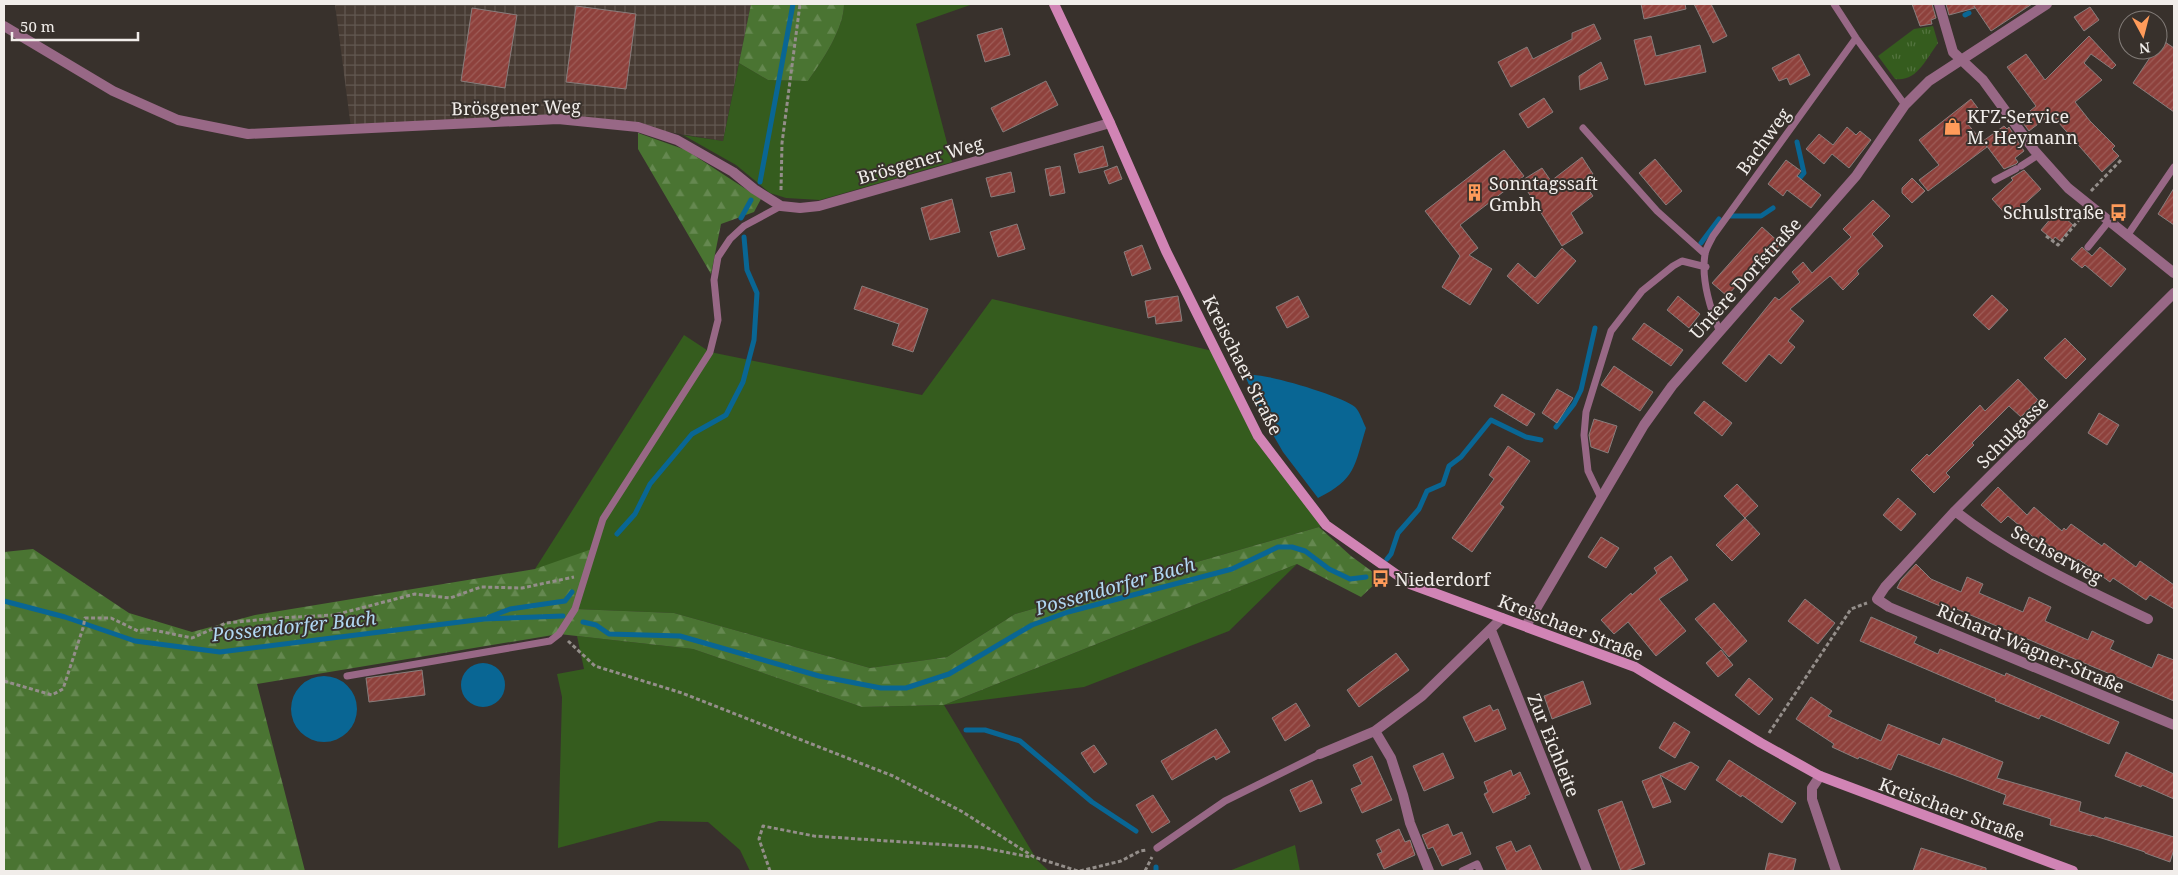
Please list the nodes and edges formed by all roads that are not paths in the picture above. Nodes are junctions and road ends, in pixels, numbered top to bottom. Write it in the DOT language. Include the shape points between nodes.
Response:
graph roads {
  1 [pos="1054,4"];
  2 [pos="1834,4"];
  3 [pos="1939,4"];
  4 [pos="2047,4"];
  5 [pos="4,26"];
  6 [pos="1856,38"];
  7 [pos="1960,60"];
  8 [pos="1905,105"];
  9 [pos="1110,123"];
  10 [pos="1583,128"];
  11 [pos="2038,155"];
  12 [pos="2174,167"];
  13 [pos="1995,180"];
  14 [pos="780,206"];
  15 [pos="2109,221"];
  16 [pos="2128,236"];
  17 [pos="2088,247"];
  18 [pos="1705,254"];
  19 [pos="1706,268"];
  20 [pos="2174,273"];
  21 [pos="2174,293"];
  22 [pos="1719,330"];
  23 [pos="1601,498"];
  24 [pos="1955,511"];
  25 [pos="1877,599"];
  26 [pos="1502,618"];
  27 [pos="2148,619"];
  28 [pos="1526,626"];
  29 [pos="1491,630"];
  30 [pos="348,676"];
  31 [pos="2174,725"];
  32 [pos="1375,731"];
  33 [pos="1320,754"];
  34 [pos="1820,776"];
  35 [pos="1157,848"];
  36 [pos="1429,871"];
  37 [pos="1462,871"];
  38 [pos="1480,871"];
  39 [pos="1587,871"];
  40 [pos="1836,871"];
  41 [pos="2073,871"];
  1 -- 9 [label="main road, Kreischaer Straße"];
  2 -- 6 [label="lane"];
  3 -- 7 [label="street" via="1953,52"];
  4 -- 7 [label="street, Untere Dorfstraße"];
  5 -- 14 [label="street, Brösgener Weg" via="113,91 178,120 248,134 558,119 638,127 677,140 733,172"];
  6 -- 8 [label="lane"];
  6 -- 18 [label="lane, Bachweg" via="1732,207 1712,236"];
  7 -- 8 [label="street, Untere Dorfstraße" via="1928,81"];
  7 -- 11 [label="street" via="1983,80"];
  8 -- 22 [label="street, Untere Dorfstraße" via="1856,176 1788,257"];
  9 -- 14 [label="street, Brösgener Weg" via="819,206"];
  9 -- 26 [label="main road, Kreischaer Straße" via="1166,251 1258,436 1326,525 1410,584"];
  10 -- 18 [label="lane" via="1657,211"];
  11 -- 13 [label="lane"];
  11 -- 15 [label="street" via="2068,188"];
  12 -- 16 [label="lane"];
  14 -- 30 [label="lane" via="744,226 718,257 714,280 718,320 710,352 603,519 575,609 559,634 550,641"];
  15 -- 16 [label="street"];
  15 -- 17 [label="lane"];
  16 -- 20 [label="street"];
  18 -- 19 [label="lane, Bachweg"];
  19 -- 22 [label="lane, Bachweg" via="1708,303"];
  19 -- 23 [label="lane" via="1682,261 1673,266 1642,291 1611,331 1586,412 1584,435 1588,471"];
  21 -- 24 [label="street, Schulgasse"];
  22 -- 23 [label="street, Untere Dorfstraße" via="1644,425"];
  23 -- 28 [label="street, Untere Dorfstraße"];
  24 -- 25 [label="street, Schulgasse" via="1885,586"];
  24 -- 27 [label="street, Sechserweg" via="1978,530 2079,586"];
  25 -- 31 [label="street, Richard-Wagner-Straße" via="1889,607"];
  26 -- 28 [label="main road, Kreischaer Straße"];
  26 -- 29 [label="street"];
  28 -- 34 [label="main road, Kreischaer Straße" via="1635,667"];
  29 -- 32 [label="street" via="1422,696"];
  29 -- 39 [label="street, Zur Eichleite"];
  32 -- 33 [label="street"];
  32 -- 36 [label="street" via="1391,758 1410,823"];
  33 -- 35 [label="lane" via="1225,801"];
  34 -- 40 [label="street" via="1812,788 1812,799"];
  34 -- 41 [label="main road, Kreischaer Straße"];
  37 -- 38 [label="lane" via="1477,864"];
}
